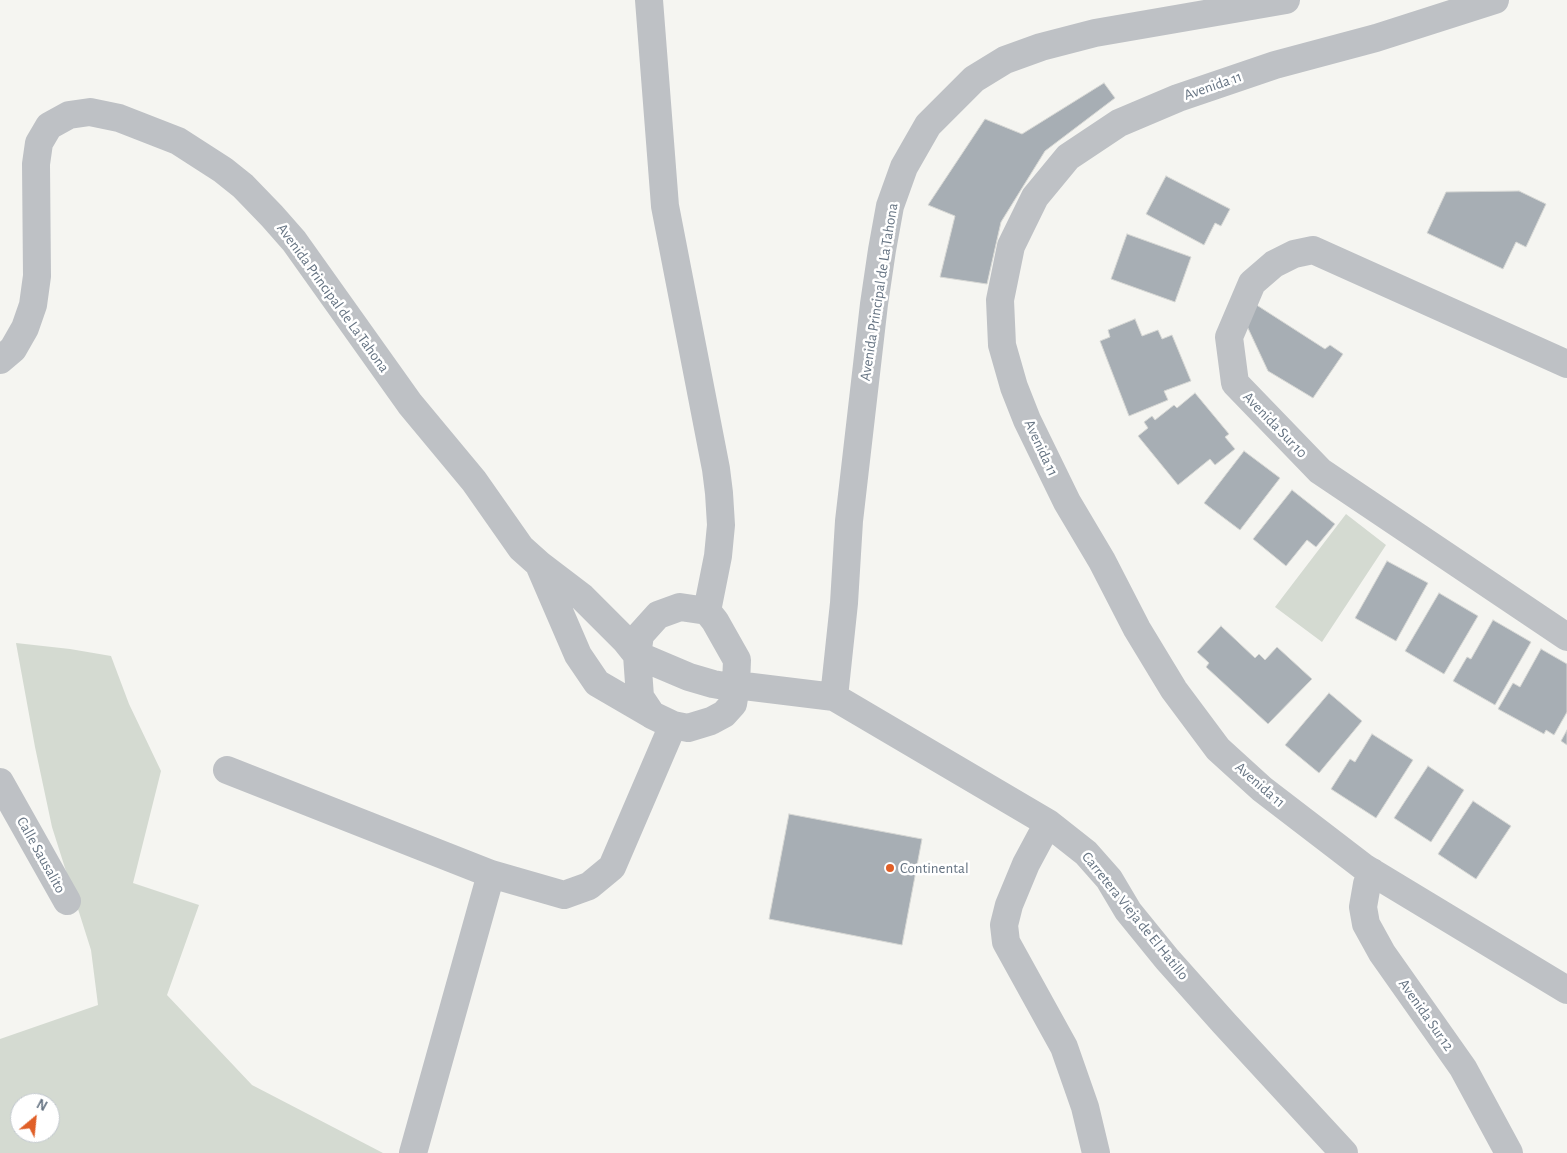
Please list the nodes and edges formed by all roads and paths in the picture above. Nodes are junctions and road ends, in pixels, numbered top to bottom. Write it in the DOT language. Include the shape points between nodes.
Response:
graph roads {
  1 [pos="649,0"];
  2 [pos="1286,0"];
  3 [pos="1495,0"];
  4 [pos="0,360"];
  5 [pos="1567,364"];
  6 [pos="540,565"];
  7 [pos="707,611"];
  8 [pos="1567,636"];
  9 [pos="637,655"];
  10 [pos="736,685"];
  11 [pos="834,697"];
  12 [pos="663,720"];
  13 [pos="227,770"];
  14 [pos="0,782"];
  15 [pos="1048,822"];
  16 [pos="1372,872"];
  17 [pos="491,874"];
  18 [pos="67,901"];
  19 [pos="1567,990"];
  20 [pos="413,1153"];
  21 [pos="1096,1153"];
  22 [pos="1344,1153"];
  23 [pos="1509,1153"];
  1 -- 7 [label="street" via="665,206 720,493 718,556"];
  2 -- 11 [label="street, Avenida Principal de La Tahona" via="1095,33 1041,47 1005,60 974,79 928,125 904,167 890,206 881,259 848,521 844,603"];
  3 -- 16 [label="street, Avenida 11" via="1376,38 1275,65 1119,122 1068,158 1035,197 1011,246 1000,300 1002,345 1027,420 1067,502 1174,690 1218,749 1262,789"];
  4 -- 6 [label="street, Avenida Principal de La Tahona" via="13,349 33,305 37,276 36,164 39,143 49,126 69,115 90,112 146,127 178,141 223,170 272,216 314,268 410,404 474,481 521,548"];
  5 -- 8 [label="street, Avenida Sur 10" via="1313,250 1294,254 1274,264 1252,283 1229,337 1235,383 1320,471"];
  6 -- 9 [label="street, Avenida Principal de La Tahona" via="582,597"];
  6 -- 12 [label="street, Avenida Principal de La Tahona" via="578,656 598,683"];
  7 -- 9 [label="street" via="680,607 658,615 640,636"];
  7 -- 10 [label="street" via="720,628 736,660"];
  9 -- 10 [label="street, Avenida Principal de La Tahona" via="689,678 722,686"];
  9 -- 12 [label="street" via="640,697"];
  10 -- 11 [label="street, Avenida Principal de La Tahona"];
  10 -- 12 [label="street" via="732,704 724,714 711,721 688,728"];
  11 -- 15 [label="street, Carretera Vieja de El Hatillo"];
  12 -- 17 [label="street" via="612,867 589,886 564,895"];
  13 -- 17 [label="street"];
  14 -- 18 [label="street, Calle Sausalito"];
  15 -- 21 [label="street" via="1009,905 1004,925 1006,942 1064,1047 1086,1107"];
  15 -- 22 [label="street, Carretera Vieja de El Hatillo" via="1086,853 1167,959"];
  16 -- 19 [label="street, Avenida 11"];
  16 -- 23 [label="street, Avenida Sur 12" via="1363,907 1366,924 1382,953 1463,1068"];
  17 -- 20 [label="street"];
}
